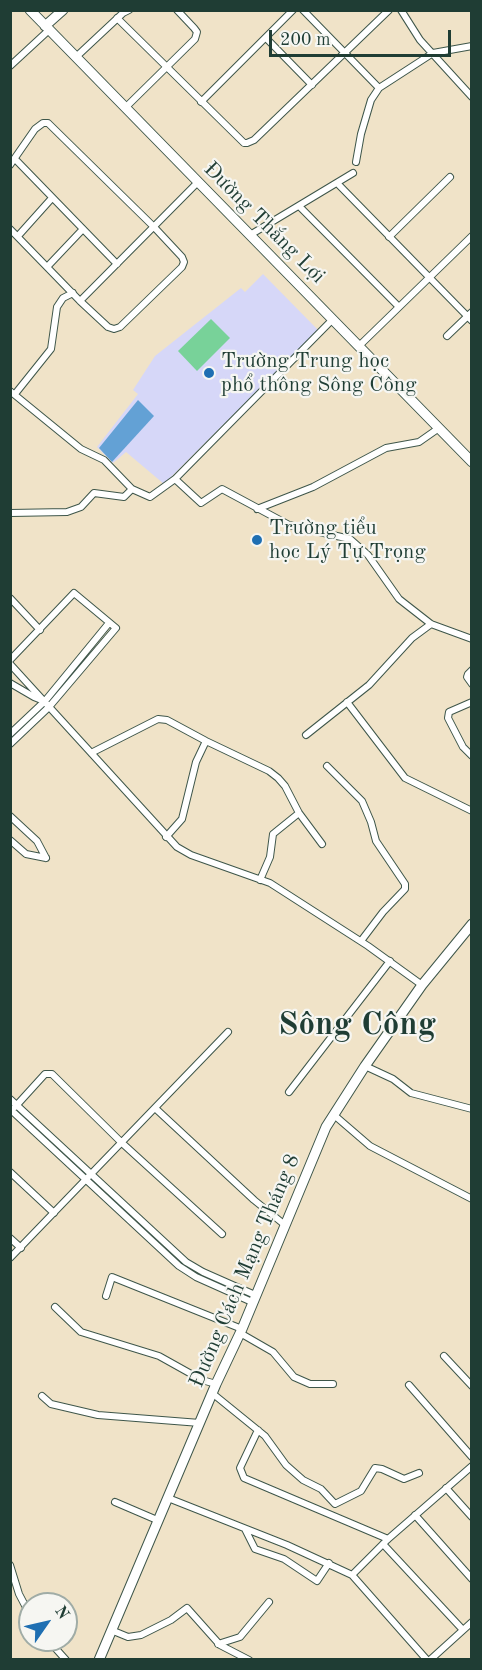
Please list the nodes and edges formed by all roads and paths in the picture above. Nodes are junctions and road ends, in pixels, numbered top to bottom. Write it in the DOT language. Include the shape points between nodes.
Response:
graph roads {
  1 [pos="30,10"];
  2 [pos="63,10"];
  3 [pos="129,10"];
  4 [pos="177,10"];
  5 [pos="293,10"];
  6 [pos="303,10"];
  7 [pos="389,10"];
  8 [pos="401,10"];
  9 [pos="410,10"];
  10 [pos="117,18"];
  11 [pos="405,18"];
  12 [pos="46,28"];
  13 [pos="266,38"];
  14 [pos="471,46"];
  15 [pos="345,53"];
  16 [pos="433,53"];
  17 [pos="76,57"];
  18 [pos="10,66"];
  19 [pos="165,66"];
  20 [pos="312,85"];
  21 [pos="379,88"];
  22 [pos="471,97"];
  23 [pos="201,102"];
  24 [pos="125,108"];
  25 [pos="15,159"];
  26 [pos="356,162"];
  27 [pos="10,165"];
  28 [pos="353,174"];
  29 [pos="450,177"];
  30 [pos="198,182"];
  31 [pos="337,183"];
  32 [pos="52,198"];
  33 [pos="299,206"];
  34 [pos="154,226"];
  35 [pos="10,229"];
  36 [pos="83,229"];
  37 [pos="250,235"];
  38 [pos="471,236"];
  39 [pos="18,237"];
  40 [pos="389,237"];
  41 [pos="117,264"];
  42 [pos="47,267"];
  43 [pos="429,278"];
  44 [pos="73,293"];
  45 [pos="81,301"];
  46 [pos="399,307"];
  47 [pos="470,316"];
  48 [pos="333,319"];
  49 [pos="447,336"];
  50 [pos="359,346"];
  51 [pos="13,392"];
  52 [pos="439,428"];
  53 [pos="471,462"];
  54 [pos="175,479"];
  55 [pos="132,489"];
  56 [pos="257,509"];
  57 [pos="10,513"];
  58 [pos="10,598"];
  59 [pos="110,623"];
  60 [pos="431,624"];
  61 [pos="40,630"];
  62 [pos="471,639"];
  63 [pos="10,662"];
  64 [pos="471,670"];
  65 [pos="10,683"];
  66 [pos="471,684"];
  67 [pos="347,702"];
  68 [pos="471,702"];
  69 [pos="47,704"];
  70 [pos="10,734"];
  71 [pos="306,735"];
  72 [pos="206,741"];
  73 [pos="10,744"];
  74 [pos="91,753"];
  75 [pos="471,756"];
  76 [pos="327,766"];
  77 [pos="471,811"];
  78 [pos="299,813"];
  79 [pos="10,816"];
  80 [pos="166,837"];
  81 [pos="10,840"];
  82 [pos="321,844"];
  83 [pos="260,880"];
  84 [pos="471,924"];
  85 [pos="361,941"];
  86 [pos="390,961"];
  87 [pos="422,985"];
  88 [pos="228,1032"];
  89 [pos="365,1065"];
  90 [pos="289,1092"];
  91 [pos="10,1099"];
  92 [pos="155,1108"];
  93 [pos="12,1109"];
  94 [pos="471,1109"];
  95 [pos="334,1115"];
  96 [pos="122,1143"];
  97 [pos="10,1172"];
  98 [pos="88,1177"];
  99 [pos="471,1199"];
  100 [pos="54,1213"];
  101 [pos="285,1225"];
  102 [pos="222,1234"];
  103 [pos="10,1238"];
  104 [pos="21,1248"];
  105 [pos="10,1258"];
  106 [pos="106,1296"];
  107 [pos="254,1299"];
  108 [pos="55,1306"];
  109 [pos="241,1331"];
  110 [pos="444,1356"];
  111 [pos="333,1384"];
  112 [pos="410,1385"];
  113 [pos="471,1386"];
  114 [pos="214,1388"];
  115 [pos="42,1396"];
  116 [pos="200,1423"];
  117 [pos="258,1430"];
  118 [pos="471,1457"];
  119 [pos="471,1466"];
  120 [pos="419,1473"];
  121 [pos="446,1488"];
  122 [pos="168,1498"];
  123 [pos="116,1502"];
  124 [pos="415,1515"];
  125 [pos="471,1516"];
  126 [pos="157,1520"];
  127 [pos="245,1529"];
  128 [pos="386,1541"];
  129 [pos="329,1563"];
  130 [pos="10,1565"];
  131 [pos="352,1575"];
  132 [pos="471,1579"];
  133 [pos="19,1592"];
  134 [pos="269,1602"];
  135 [pos="471,1622"];
  136 [pos="111,1630"];
  137 [pos="463,1630"];
  138 [pos="218,1644"];
  139 [pos="99,1659"];
  140 [pos="249,1659"];
  141 [pos="428,1659"];
  1 -- 12 [label="street, Đường Thắng Lợi"];
  2 -- 12 [label="street"];
  3 -- 10 [label="street"];
  4 -- 19 [label="street" via="197,35"];
  5 -- 13 [label="street"];
  6 -- 15 [label="street"];
  7 -- 15 [label="street"];
  8 -- 11 [label="street"];
  9 -- 11 [label="street"];
  10 -- 17 [label="street"];
  10 -- 19 [label="street"];
  11 -- 16 [label="street"];
  12 -- 17 [label="street, Đường Thắng Lợi"];
  12 -- 18 [label="street"];
  13 -- 20 [label="street"];
  13 -- 23 [label="street"];
  14 -- 16 [label="street"];
  15 -- 20 [label="street"];
  15 -- 21 [label="street"];
  16 -- 21 [label="street"];
  16 -- 22 [label="street"];
  17 -- 24 [label="street, Đường Thắng Lợi"];
  19 -- 23 [label="street"];
  19 -- 24 [label="street"];
  20 -- 23 [label="street" via="247,143"];
  21 -- 26 [label="street" via="371,100"];
  24 -- 30 [label="street, Đường Thắng Lợi"];
  25 -- 27 [label="street"];
  25 -- 32 [label="street"];
  25 -- 34 [label="street" via="34,129 48,123"];
  28 -- 31 [label="street"];
  29 -- 40 [label="street"];
  30 -- 34 [label="street"];
  30 -- 37 [label="street, Đường Thắng Lợi"];
  31 -- 33 [label="street"];
  31 -- 40 [label="street"];
  32 -- 36 [label="street"];
  32 -- 39 [label="street"];
  33 -- 37 [label="street"];
  33 -- 46 [label="street"];
  34 -- 41 [label="street"];
  34 -- 45 [label="street" via="182,257 182,267 120,327 108,327"];
  35 -- 39 [label="street"];
  36 -- 41 [label="street"];
  36 -- 42 [label="street"];
  37 -- 48 [label="street, Đường Thắng Lợi"];
  38 -- 43 [label="street"];
  39 -- 42 [label="street"];
  40 -- 43 [label="street"];
  41 -- 45 [label="street"];
  42 -- 44 [label="street"];
  43 -- 46 [label="street"];
  43 -- 47 [label="street"];
  44 -- 45 [label="street"];
  44 -- 51 [label="street" via="57,307 51,349"];
  46 -- 50 [label="street"];
  47 -- 49 [label="street"];
  48 -- 50 [label="street, Đường Thắng Lợi"];
  48 -- 54 [label="street"];
  50 -- 52 [label="street, Đường Thắng Lợi"];
  51 -- 55 [label="street" via="81,449 104,459"];
  52 -- 53 [label="street, Đường Thắng Lợi"];
  52 -- 56 [label="street" via="419,442 386,448 313,487"];
  54 -- 55 [label="street" via="150,497"];
  54 -- 56 [label="street" via="201,503 222,489"];
  55 -- 57 [label="street" via="124,497 94,493 81,507 67,512"];
  56 -- 60 [label="street" via="297,528 350,539 368,555 394,593"];
  58 -- 61 [label="street"];
  59 -- 61 [label="street" via="74,593"];
  59 -- 69 [label="street"];
  59 -- 69 [label="street" via="116,628"];
  60 -- 62 [label="street"];
  60 -- 67 [label="street"];
  61 -- 63 [label="street"];
  63 -- 69 [label="street"];
  64 -- 66 [label="street" via="467,677"];
  65 -- 69 [label="street"];
  67 -- 71 [label="street"];
  67 -- 77 [label="street" via="405,778"];
  68 -- 75 [label="street" via="449,712 447,718"];
  69 -- 70 [label="street"];
  69 -- 73 [label="street"];
  69 -- 74 [label="street"];
  72 -- 74 [label="street" via="158,719"];
  72 -- 78 [label="street" via="269,771 285,786"];
  72 -- 80 [label="street" via="196,762 182,819"];
  74 -- 80 [label="street"];
  76 -- 85 [label="street" via="362,801 376,842 405,884 405,890"];
  78 -- 82 [label="street"];
  78 -- 83 [label="street" via="273,834 270,857"];
  79 -- 81 [label="street" via="37,841 46,858 26,854"];
  80 -- 83 [label="street" via="191,855"];
  83 -- 85 [label="street"];
  84 -- 87 [label="street, Đường Cách Mạng Tháng 8"];
  85 -- 86 [label="street"];
  86 -- 87 [label="street"];
  86 -- 90 [label="street"];
  87 -- 89 [label="street, Đường Cách Mạng Tháng 8"];
  88 -- 92 [label="street"];
  89 -- 94 [label="street" via="411,1093"];
  89 -- 95 [label="street, Đường Cách Mạng Tháng 8"];
  91 -- 93 [label="street"];
  92 -- 96 [label="street"];
  92 -- 101 [label="street"];
  93 -- 96 [label="street" via="45,1074 52,1074"];
  93 -- 98 [label="street"];
  95 -- 99 [label="street" via="370,1146"];
  95 -- 101 [label="street, Đường Cách Mạng Tháng 8"];
  96 -- 98 [label="street"];
  96 -- 102 [label="street"];
  97 -- 100 [label="street"];
  98 -- 100 [label="street"];
  98 -- 107 [label="street" via="186,1262"];
  100 -- 104 [label="street"];
  101 -- 107 [label="street, Đường Cách Mạng Tháng 8"];
  103 -- 104 [label="street"];
  104 -- 105 [label="street"];
  106 -- 109 [label="street" via="112,1277"];
  107 -- 109 [label="street, Đường Cách Mạng Tháng 8"];
  108 -- 114 [label="street" via="81,1332 159,1356"];
  109 -- 111 [label="street" via="273,1352 294,1377 310,1384"];
  109 -- 114 [label="street, Đường Cách Mạng Tháng 8"];
  110 -- 113 [label="street"];
  112 -- 118 [label="street"];
  114 -- 116 [label="street, Đường Cách Mạng Tháng 8"];
  114 -- 117 [label="street"];
  115 -- 116 [label="street" via="51,1404 98,1415"];
  116 -- 122 [label="street, Đường Cách Mạng Tháng 8"];
  117 -- 120 [label="street" via="286,1465 335,1504 361,1491 375,1468 406,1480"];
  117 -- 128 [label="street" via="240,1468 244,1478"];
  119 -- 121 [label="street"];
  121 -- 124 [label="street"];
  121 -- 125 [label="street"];
  122 -- 126 [label="street, Đường Cách Mạng Tháng 8"];
  122 -- 127 [label="street"];
  123 -- 126 [label="street"];
  124 -- 128 [label="street"];
  124 -- 132 [label="street"];
  126 -- 136 [label="street, Đường Cách Mạng Tháng 8"];
  127 -- 129 [label="street"];
  127 -- 129 [label="street" via="255,1549 284,1559 317,1581"];
  128 -- 131 [label="street"];
  128 -- 137 [label="street"];
  129 -- 131 [label="street"];
  130 -- 133 [label="street"];
  131 -- 141 [label="street"];
  134 -- 138 [label="street" via="240,1636"];
  135 -- 137 [label="street"];
  136 -- 138 [label="street" via="128,1637 141,1635 187,1608"];
  136 -- 139 [label="street, Đường Cách Mạng Tháng 8"];
  137 -- 141 [label="street"];
  138 -- 140 [label="street"];
}
